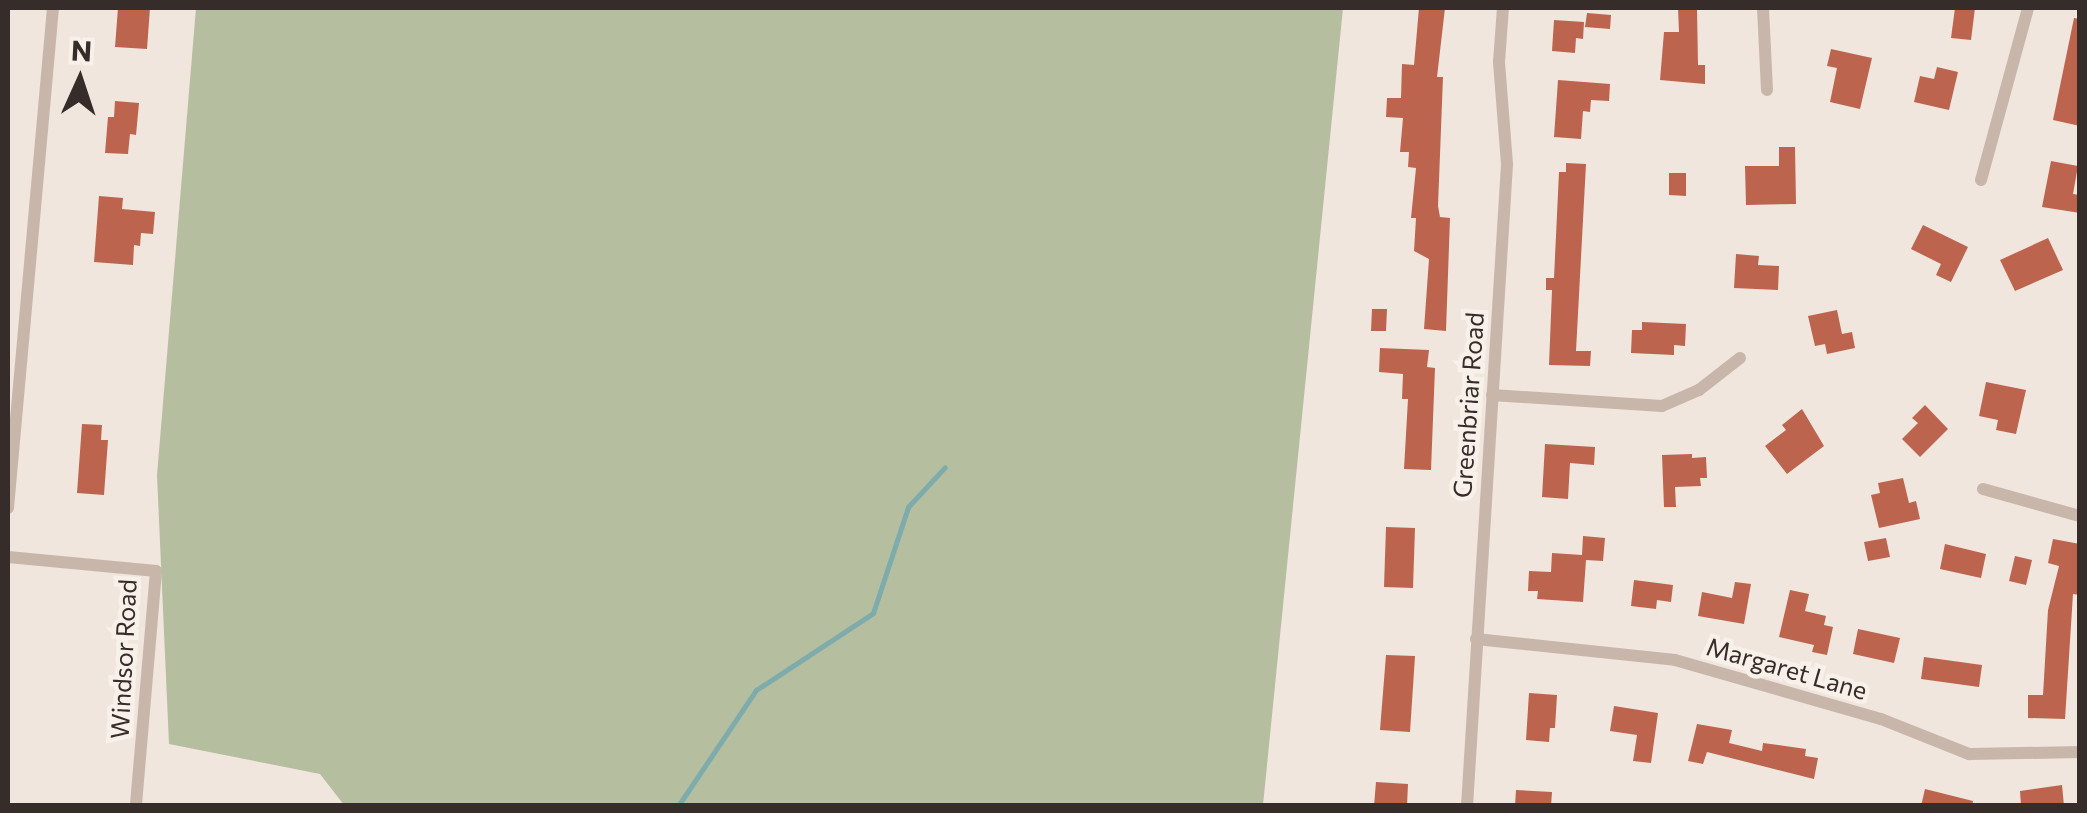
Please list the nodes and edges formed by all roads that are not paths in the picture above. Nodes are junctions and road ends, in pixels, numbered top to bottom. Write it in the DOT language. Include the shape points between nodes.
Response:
graph roads {
  1 [pos="54,8"];
  2 [pos="1502,8"];
  3 [pos="1763,8"];
  4 [pos="2028,8"];
  5 [pos="1766,90"];
  6 [pos="1981,180"];
  7 [pos="1740,358"];
  8 [pos="1492,395"];
  9 [pos="1984,489"];
  10 [pos="8,508"];
  11 [pos="2080,516"];
  12 [pos="8,558"];
  13 [pos="1476,639"];
  14 [pos="2080,752"];
  15 [pos="136,806"];
  16 [pos="1467,806"];
  1 -- 10 [label="street"];
  2 -- 8 [label="street, Greenbriar Road" via="1498,62 1507,164"];
  3 -- 5 [label="street"];
  4 -- 6 [label="street"];
  7 -- 8 [label="street" via="1699,390 1662,406"];
  8 -- 13 [label="street, Greenbriar Road"];
  9 -- 11 [label="street"];
  12 -- 15 [label="street, Windsor Road" via="156,571"];
  13 -- 14 [label="street, Margaret Lane" via="1675,660 1881,719 1969,754"];
  13 -- 16 [label="street, Greenbriar Road"];
}
